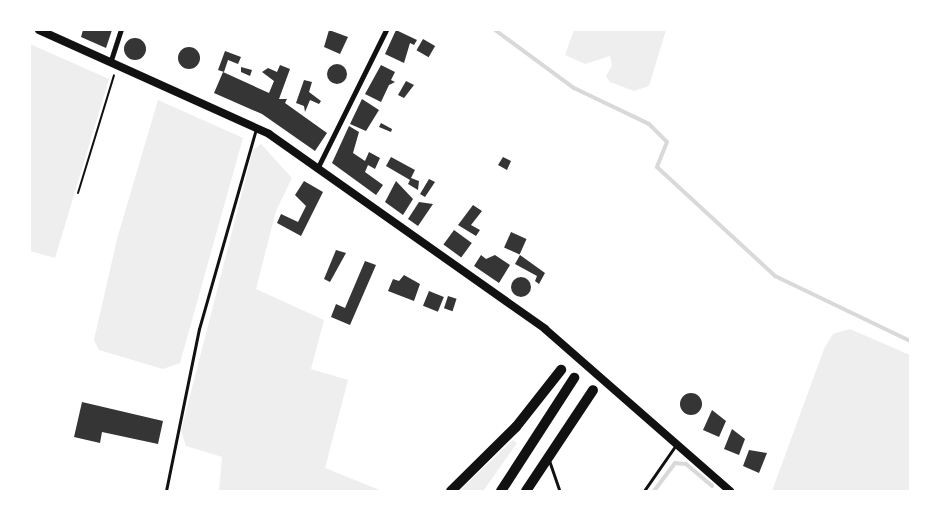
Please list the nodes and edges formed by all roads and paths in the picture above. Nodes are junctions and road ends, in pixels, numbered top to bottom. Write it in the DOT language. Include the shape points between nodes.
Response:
graph roads {
  1 [pos="39,30"];
  2 [pos="122,30"];
  3 [pos="386,30"];
  4 [pos="114,62"];
  5 [pos="257,128"];
  6 [pos="317,169"];
  7 [pos="78,193"];
  8 [pos="561,370"];
  9 [pos="574,378"];
  10 [pos="593,390"];
  11 [pos="677,444"];
  12 [pos="548,459"];
  13 [pos="166,491"];
  14 [pos="451,491"];
  15 [pos="501,491"];
  16 [pos="526,491"];
  17 [pos="534,491"];
  18 [pos="560,491"];
  19 [pos="644,491"];
  20 [pos="730,491"];
  1 -- 4 [label="main road"];
  2 -- 4 [label="street"];
  3 -- 6 [label="street"];
  4 -- 5 [label="main road"];
  4 -- 7 [label="path"];
  5 -- 6 [label="main road"];
  5 -- 13 [label="lane" via="199,329"];
  6 -- 11 [label="main road" via="545,329"];
  8 -- 14 [label="highway" via="516,426"];
  9 -- 15 [label="highway"];
  10 -- 12 [label="highway"];
  11 -- 19 [label="lane"];
  11 -- 20 [label="main road"];
  12 -- 16 [label="highway"];
  12 -- 17 [label="highway"];
  12 -- 18 [label="lane"];
}
